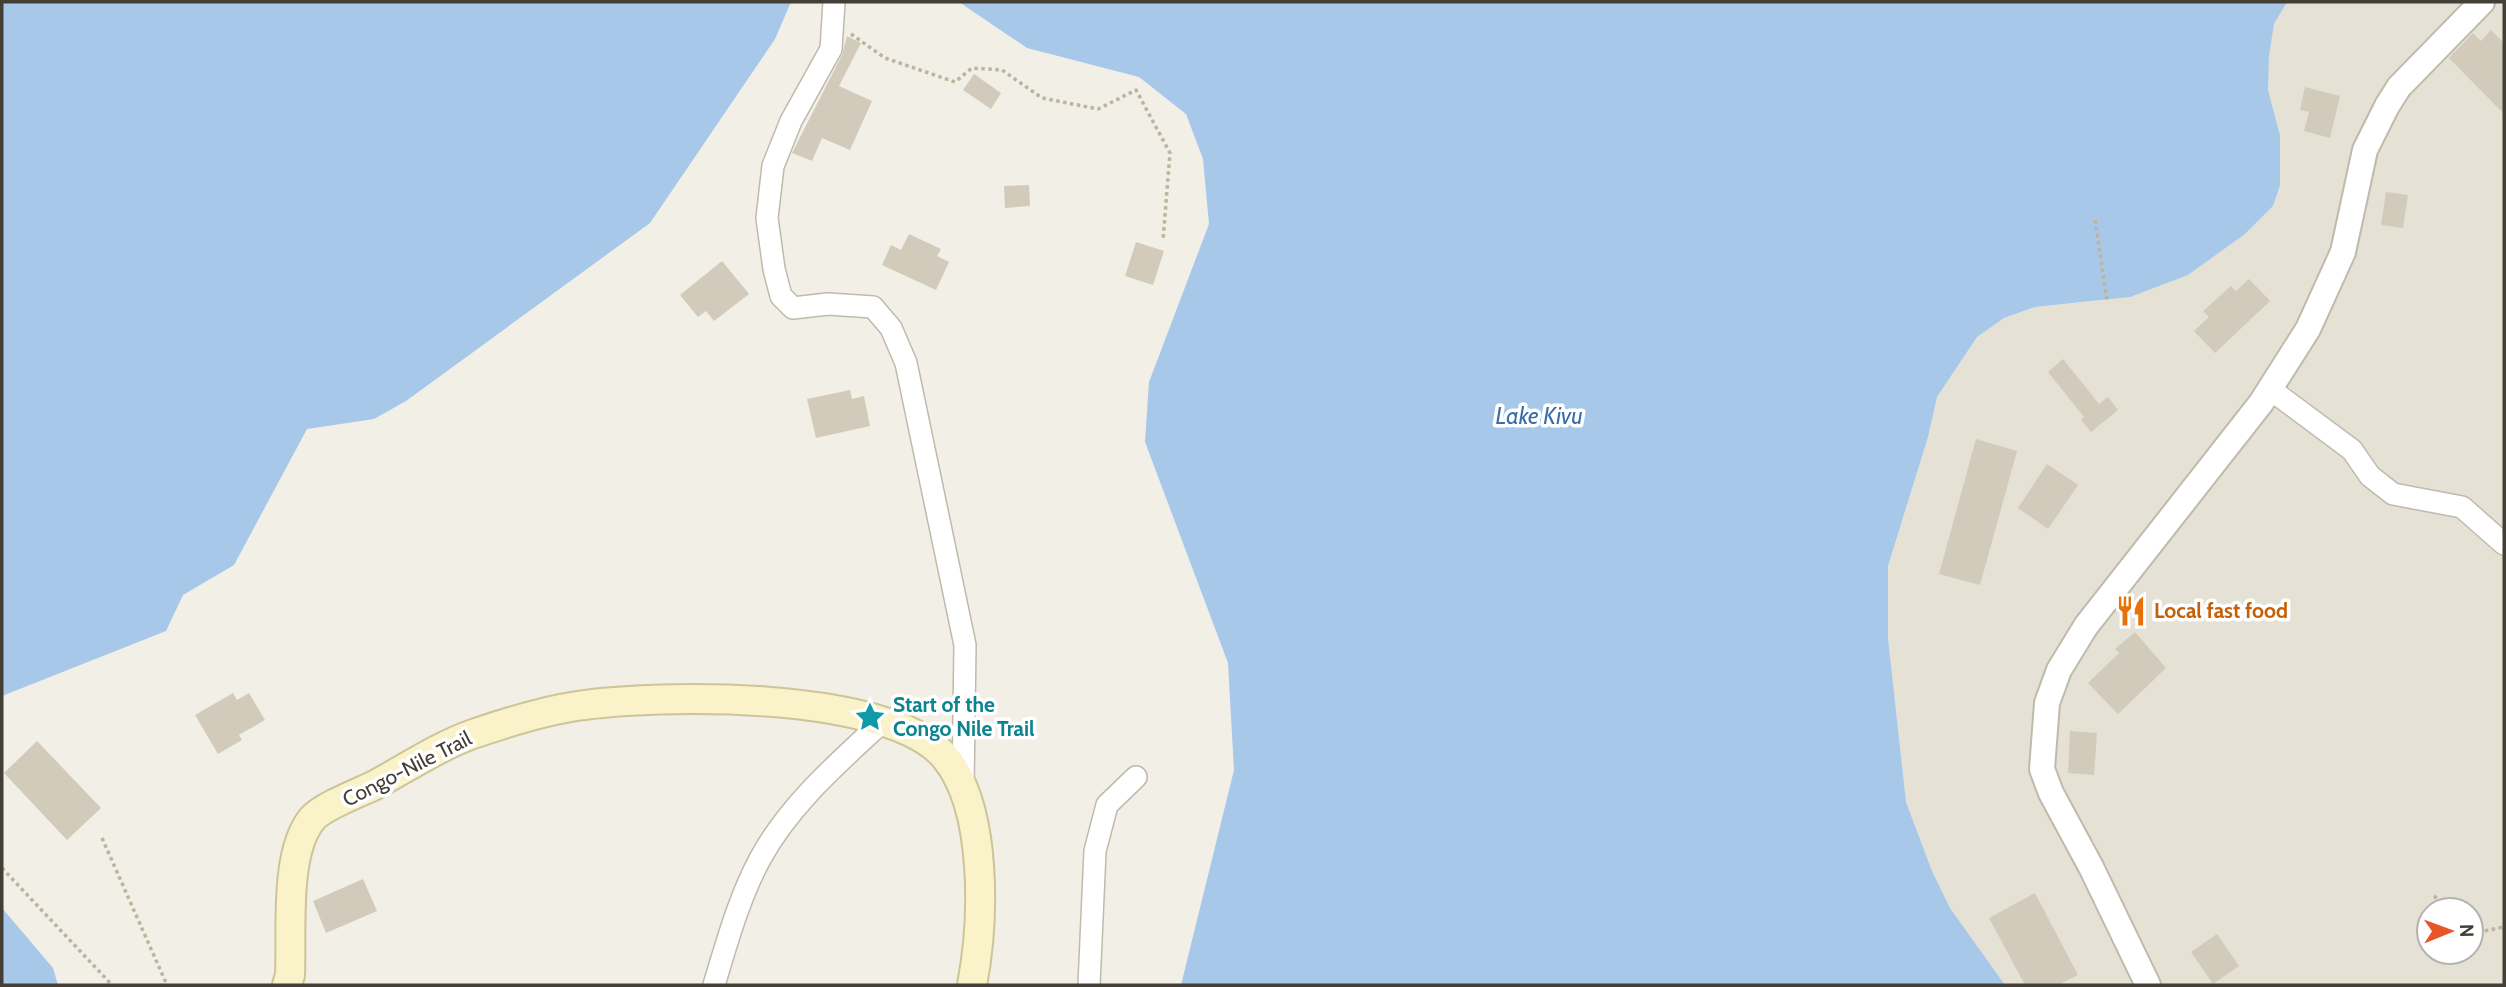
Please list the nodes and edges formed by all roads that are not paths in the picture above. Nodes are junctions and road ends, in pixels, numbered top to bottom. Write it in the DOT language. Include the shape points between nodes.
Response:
graph roads {
  1 [pos="834,2"];
  2 [pos="2483,2"];
  3 [pos="2270,388"];
  4 [pos="2504,544"];
  5 [pos="882,722"];
  6 [pos="1136,778"];
  7 [pos="963,786"];
  8 [pos="287,985"];
  9 [pos="714,985"];
  10 [pos="972,985"];
  11 [pos="1089,985"];
  12 [pos="2148,985"];
  1 -- 7 [label="street" via="831,49 791,121 773,166 767,218 774,269 781,296 793,308 828,304 873,307 891,328 906,363 965,645"];
  2 -- 3 [label="street" via="2399,87 2387,106 2365,150 2343,252 2328,289"];
  3 -- 4 [label="street" via="2352,450 2370,476 2393,494 2462,507"];
  3 -- 12 [label="street" via="2086,625 2059,670 2047,703 2042,769 2050,793"];
  5 -- 7 [label="main road, Congo-Nile Trail" via="924,738 944,756"];
  5 -- 8 [label="main road, Congo-Nile Trail" via="831,708 701,698 576,706 472,734 313,817 295,849"];
  5 -- 9 [label="street" via="794,809 761,857 740,902"];
  6 -- 11 [label="street" via="1107,805 1095,851"];
  7 -- 10 [label="main road, Congo-Nile Trail" via="975,832 978,910"];
}
